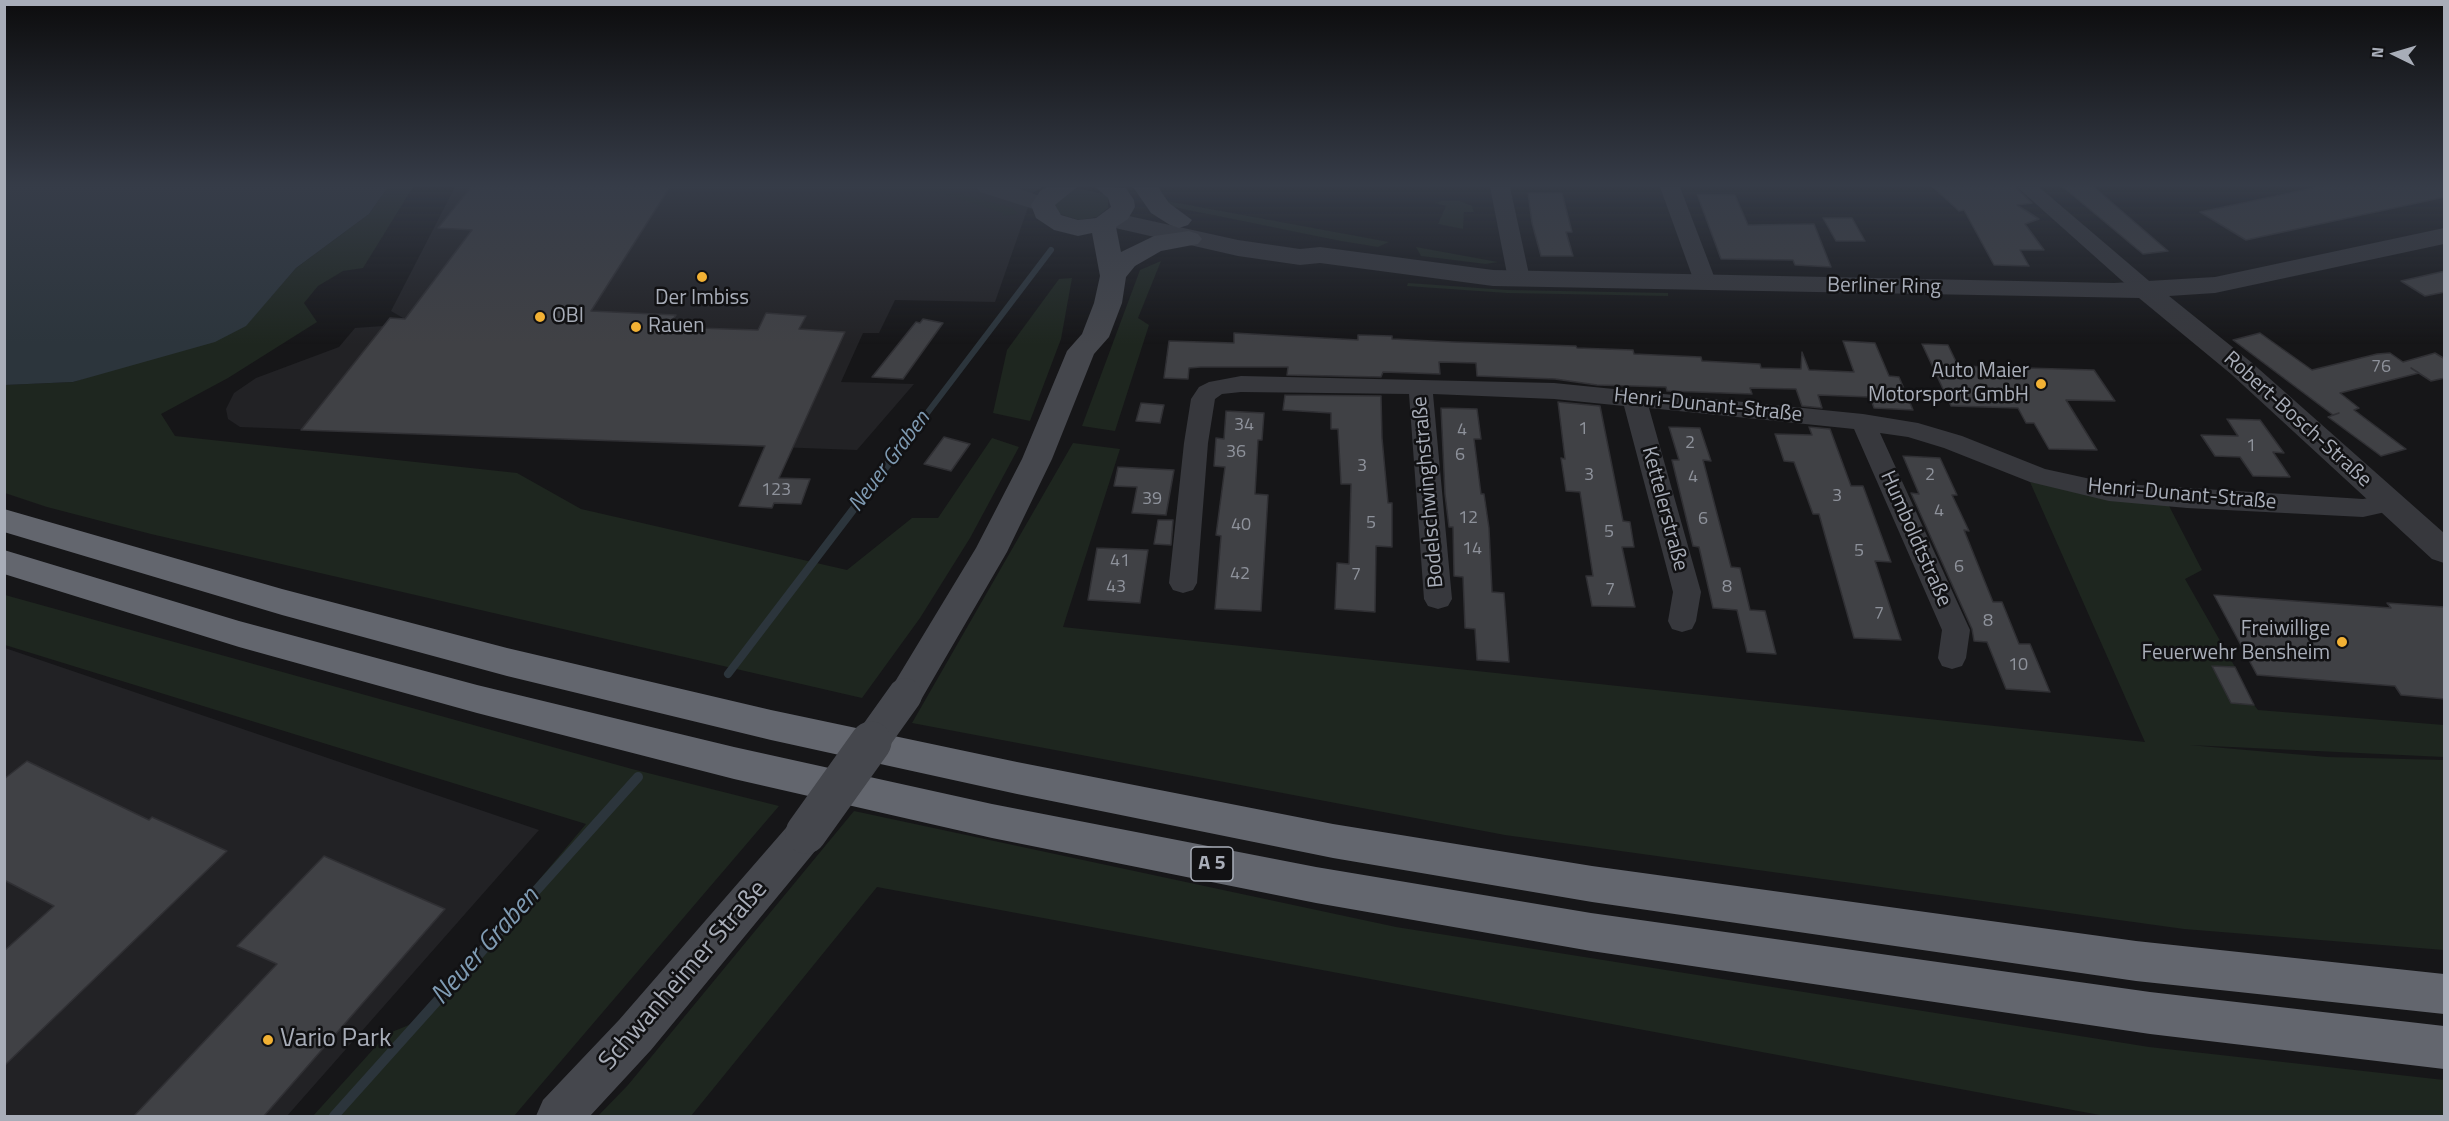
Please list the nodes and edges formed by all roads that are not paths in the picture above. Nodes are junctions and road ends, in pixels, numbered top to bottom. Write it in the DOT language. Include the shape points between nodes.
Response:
graph roads {
  1 [pos="1087,239"];
  2 [pos="1109,239"];
  3 [pos="1164,239"];
  4 [pos="1224,239"];
  5 [pos="1511,239"];
  6 [pos="1689,239"];
  7 [pos="2087,239"];
  8 [pos="2430,239"];
  9 [pos="1113,276"];
  10 [pos="1519,279"];
  11 [pos="1706,284"];
  12 [pos="2147,291"];
  13 [pos="1081,351"];
  14 [pos="1420,386"];
  15 [pos="1634,398"];
  16 [pos="1863,422"];
  17 [pos="2391,503"];
  18 [pos="4,520"];
  19 [pos="2445,551"];
  20 [pos="4,562"];
  21 [pos="1184,583"];
  22 [pos="1438,598"];
  23 [pos="1682,621"];
  24 [pos="1952,658"];
  25 [pos="2445,994"];
  26 [pos="2445,1048"];
  27 [pos="559,1116"];
  1 -- 13 [label="main road" via="1093,272 1077,336"];
  2 -- 9 [label="main road"];
  3 -- 9 [label="main road" via="1126,260"];
  4 -- 10 [label="street, Berliner Ring" via="1300,257 1320,255 1449,274"];
  5 -- 10 [label="street"];
  6 -- 11 [label="street"];
  7 -- 12 [label="street"];
  8 -- 12 [label="street, Berliner Ring" via="2216,285"];
  9 -- 13 [label="main road" via="1095,337"];
  10 -- 11 [label="street, Berliner Ring"];
  11 -- 12 [label="street, Berliner Ring"];
  12 -- 17 [label="street, Robert-Bosch-Straße"];
  13 -- 27 [label="main road, Schwanheimer Straße, bridge" via="1060,408 991,552 905,695 806,833 635,1035"];
  14 -- 15 [label="street, Henri-Dunant-Straße"];
  14 -- 21 [label="street, Henri-Dunant-Straße" via="1241,384 1207,392 1196,443"];
  14 -- 22 [label="street, Bodelschwinghstraße"];
  15 -- 16 [label="street, Henri-Dunant-Straße"];
  15 -- 23 [label="street, Kettelerstraße" via="1687,592"];
  16 -- 17 [label="street, Henri-Dunant-Straße" via="1909,429 2040,476 2109,492 2363,508"];
  16 -- 24 [label="street, Humboldtstraße" via="1956,630"];
  17 -- 19 [label="street, Robert-Bosch-Straße"];
  18 -- 25 [label="highway, A 5" via="282,602 507,662 864,745 1333,841 1849,922 2136,961"];
  20 -- 26 [label="highway, A 5" via="239,634 477,699 734,763 1016,826 1316,885 1590,932 2150,1013"];
}
